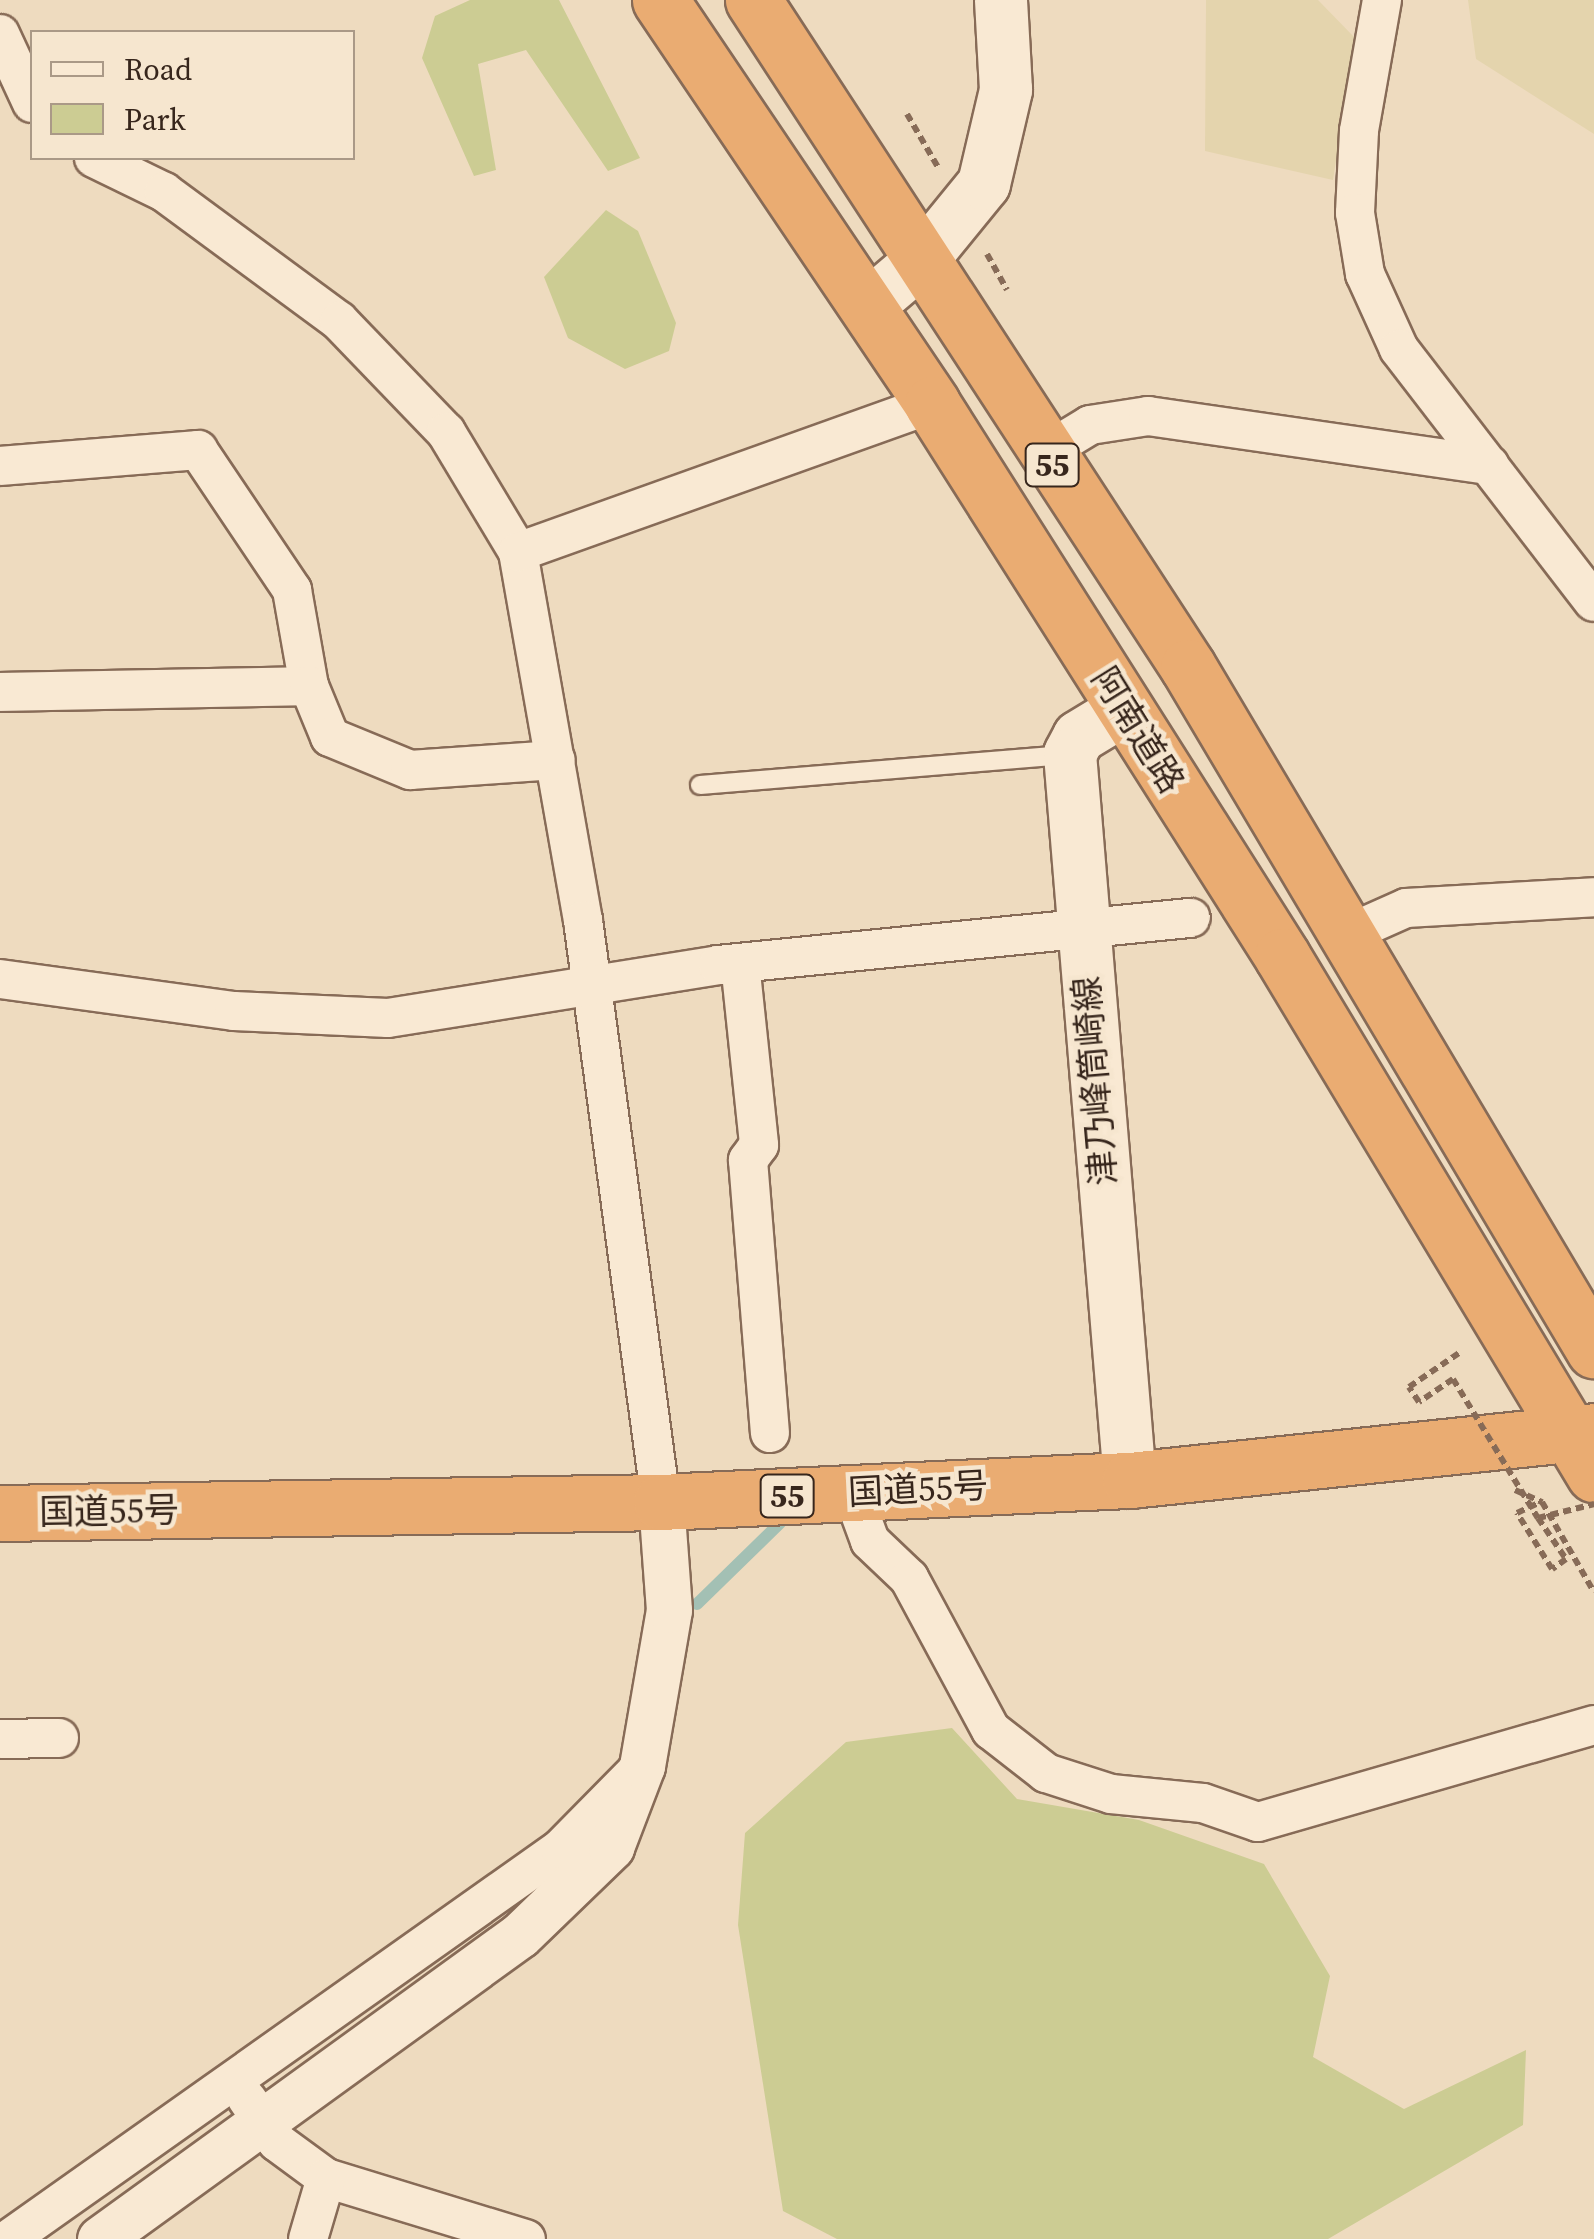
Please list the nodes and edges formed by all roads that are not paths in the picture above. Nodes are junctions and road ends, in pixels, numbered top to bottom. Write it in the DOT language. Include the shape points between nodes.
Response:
graph roads {
  1 [pos="660,0"];
  2 [pos="753,0"];
  3 [pos="1001,0"];
  4 [pos="1382,0"];
  5 [pos="0,34"];
  6 [pos="30,99"];
  7 [pos="98,160"];
  8 [pos="922,260"];
  9 [pos="868,306"];
  10 [pos="932,404"];
  11 [pos="1044,452"];
  12 [pos="1489,465"];
  13 [pos="0,466"];
  14 [pos="518,552"];
  15 [pos="1594,602"];
  16 [pos="309,686"];
  17 [pos="0,692"];
  18 [pos="1125,709"];
  19 [pos="1070,754"];
  20 [pos="556,760"];
  21 [pos="700,785"];
  22 [pos="1594,897"];
  23 [pos="1191,918"];
  24 [pos="1082,924"];
  25 [pos="1352,932"];
  26 [pos="740,963"];
  27 [pos="0,979"];
  28 [pos="586,988"];
  29 [pos="1594,1350"];
  30 [pos="770,1433"];
  31 [pos="1586,1446"];
  32 [pos="1130,1480"];
  33 [pos="852,1492"];
  34 [pos="661,1502"];
  35 [pos="0,1513"];
  36 [pos="1594,1725"];
  37 [pos="58,1738"];
  38 [pos="0,1740"];
  39 [pos="642,1766"];
  40 [pos="444,1928"];
  41 [pos="472,1970"];
  42 [pos="249,2102"];
  43 [pos="326,2178"];
  44 [pos="9,2239"];
  45 [pos="100,2239"];
  46 [pos="308,2239"];
  47 [pos="526,2239"];
  1 -- 9 [label="highway, 阿南道路 / 55"];
  2 -- 8 [label="highway, 55"];
  3 -- 8 [label="main road" via="999,140 984,184"];
  4 -- 12 [label="street" via="1359,131 1354,213 1365,274 1400,349"];
  5 -- 6 [label="street"];
  7 -- 14 [label="street" via="164,192 339,321 446,432"];
  8 -- 9 [label="main road"];
  8 -- 11 [label="highway, 55"];
  9 -- 10 [label="highway, 阿南道路 / 55"];
  10 -- 14 [label="street"];
  10 -- 18 [label="highway, 阿南道路 / 55"];
  11 -- 12 [label="street" via="1090,426 1148,416"];
  11 -- 25 [label="highway, 55"];
  12 -- 15 [label="street"];
  13 -- 16 [label="street" via="198,450 292,590"];
  14 -- 20 [label="street"];
  16 -- 17 [label="street"];
  16 -- 20 [label="street" via="330,737 410,770"];
  18 -- 19 [label="main road" via="1078,737"];
  18 -- 31 [label="highway, 阿南道路 / 55"];
  19 -- 21 [label="lane"];
  19 -- 24 [label="main road, 津乃峰筒崎線"];
  20 -- 28 [label="street"];
  22 -- 25 [label="street" via="1406,908"];
  23 -- 24 [label="street"];
  24 -- 26 [label="street"];
  24 -- 32 [label="main road, 津乃峰筒崎線"];
  25 -- 29 [label="highway, 55"];
  26 -- 28 [label="street"];
  26 -- 30 [label="street"];
  27 -- 28 [label="street" via="234,1011 388,1018"];
  28 -- 34 [label="street"];
  31 -- 32 [label="highway, 国道55号 / 55"];
  32 -- 33 [label="highway, 国道55号 / 55"];
  33 -- 34 [label="highway, 国道55号 / 55"];
  33 -- 36 [label="street" via="870,1541 909,1578 992,1730 1046,1773 1095,1789 1203,1803 1258,1822"];
  34 -- 35 [label="highway, 国道55号 / 55"];
  34 -- 39 [label="street" via="669,1610"];
  37 -- 38 [label="street"];
  39 -- 40 [label="street" via="560,1849"];
  39 -- 41 [label="street" via="611,1847 575,1890"];
  40 -- 41 [label="street"];
  40 -- 42 [label="street"];
  41 -- 42 [label="street"];
  42 -- 43 [label="street"];
  42 -- 44 [label="street"];
  42 -- 45 [label="street"];
  43 -- 46 [label="street"];
  43 -- 47 [label="street"];
}
